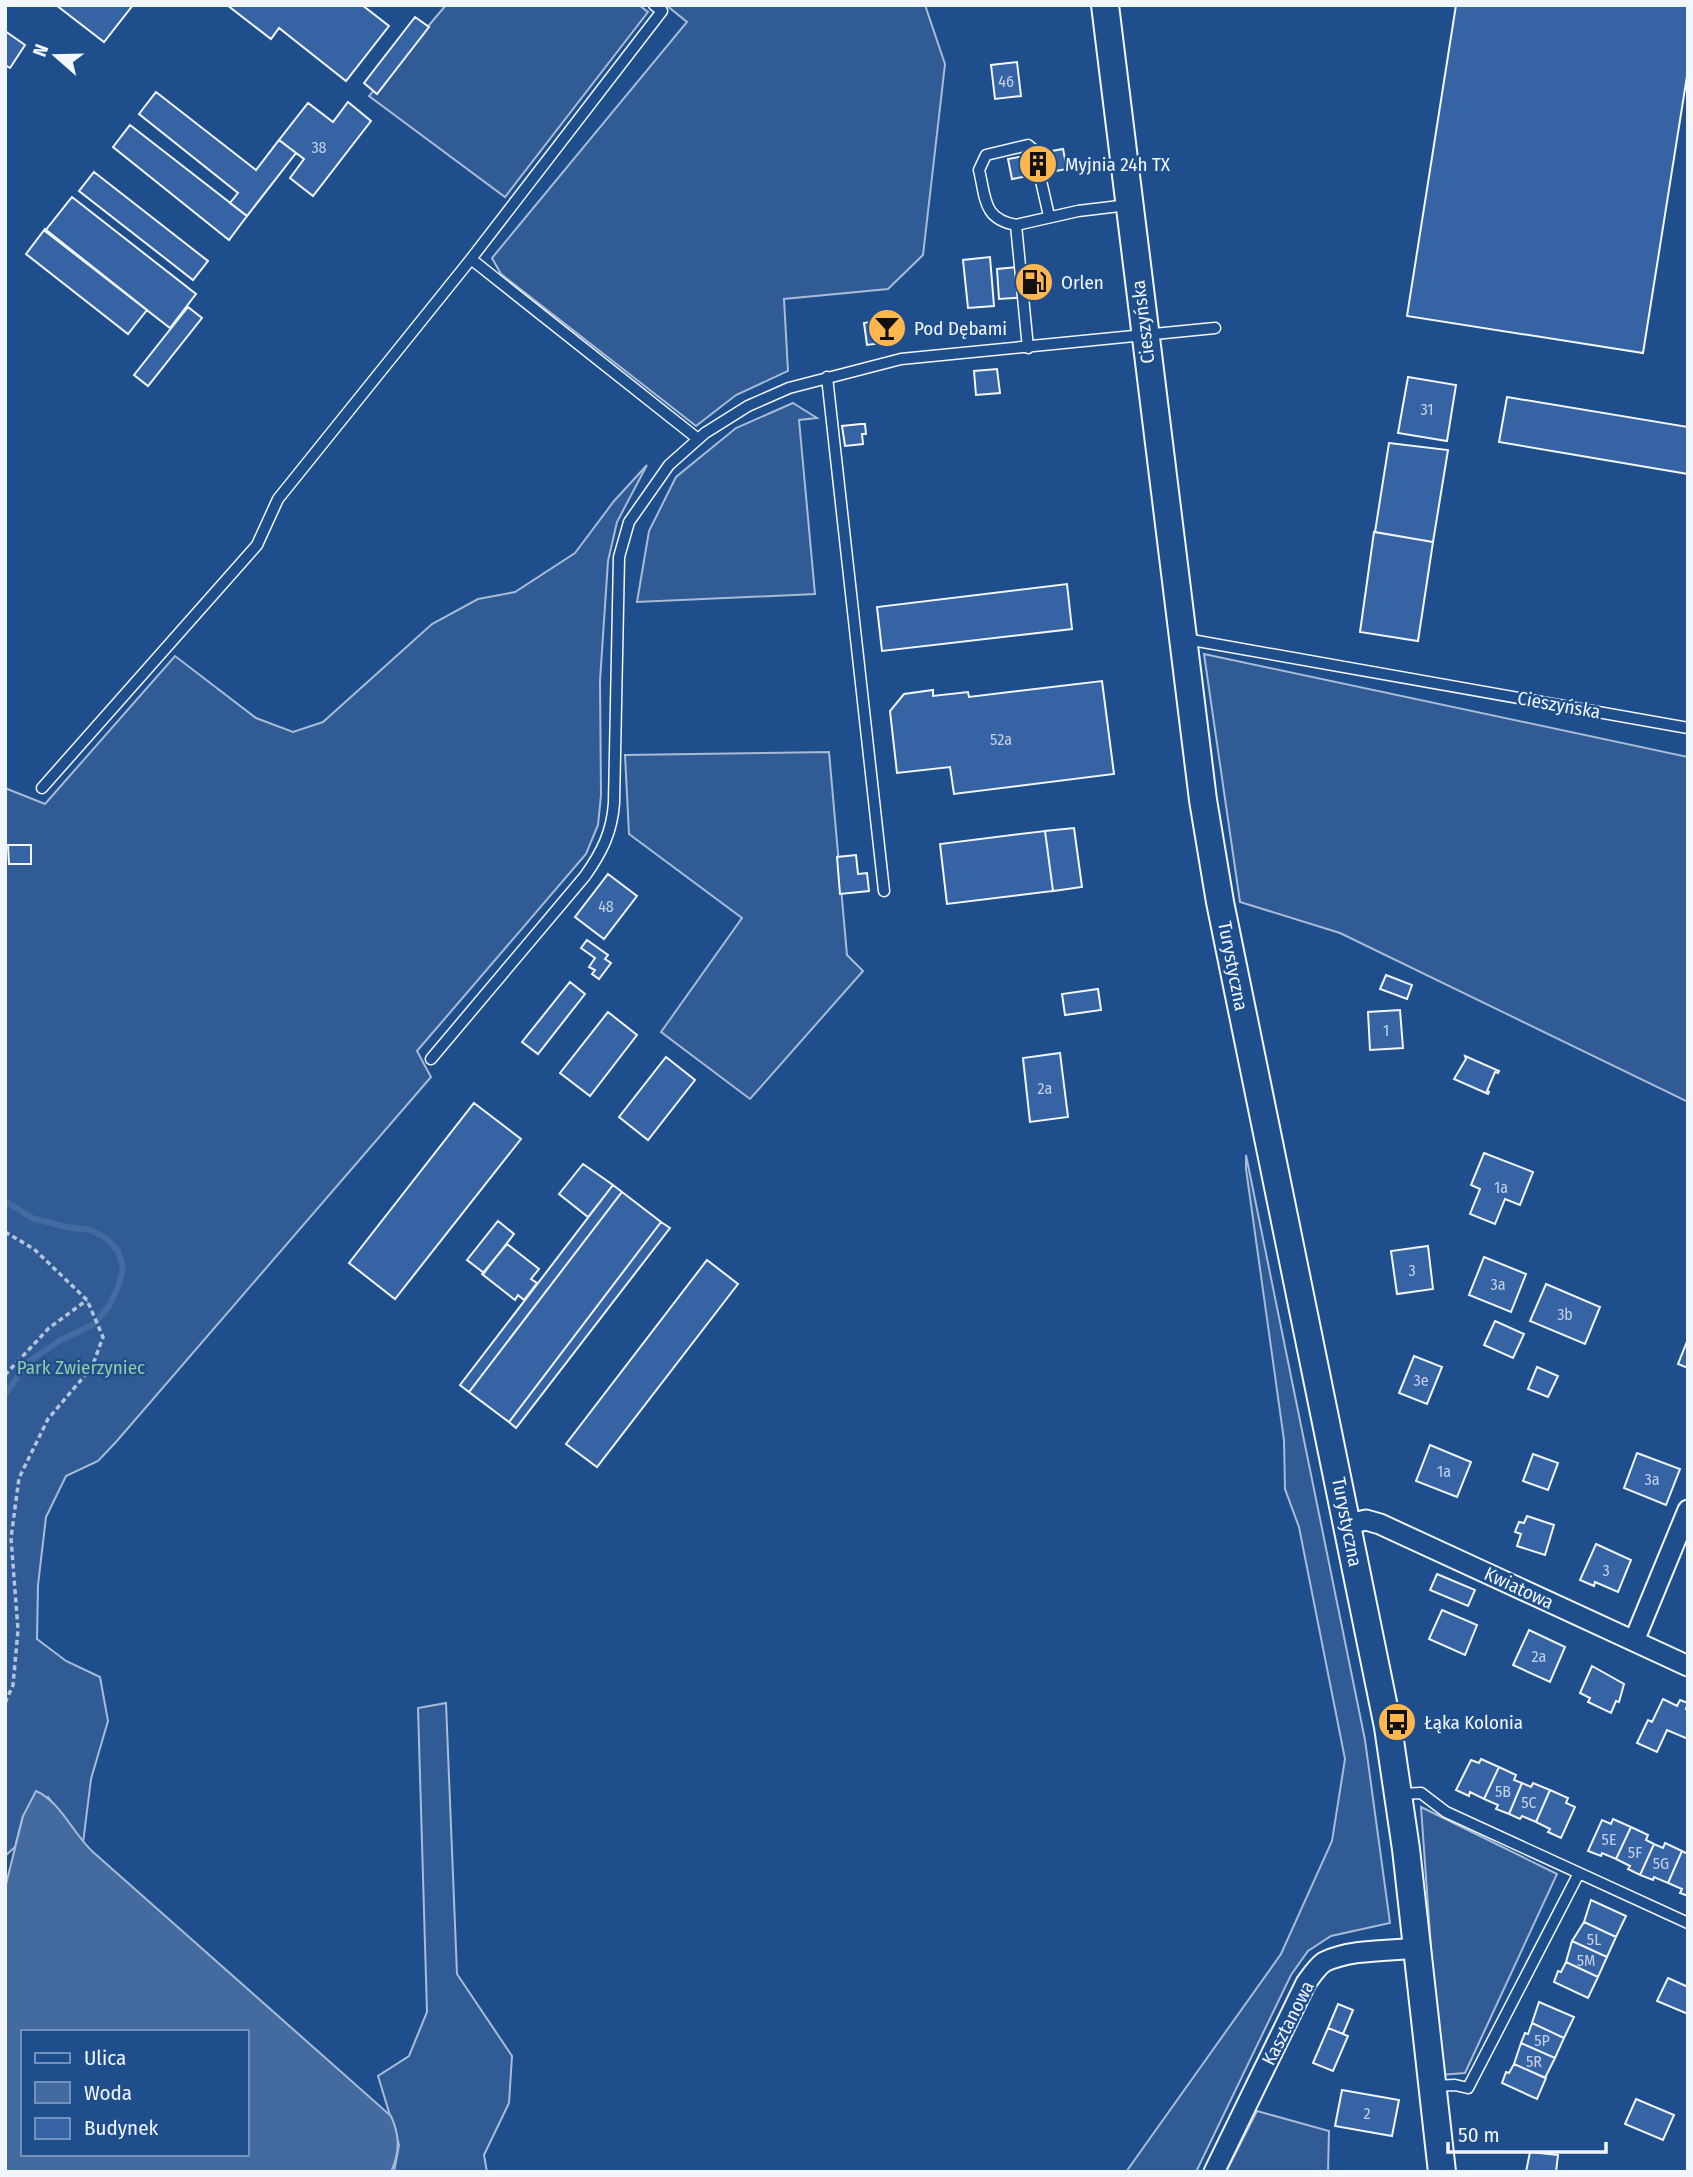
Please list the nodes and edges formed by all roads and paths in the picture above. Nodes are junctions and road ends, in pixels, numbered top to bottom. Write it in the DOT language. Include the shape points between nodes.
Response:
graph roads {
  1 [pos="654,5"];
  2 [pos="1105,5"];
  3 [pos="1129,205"];
  4 [pos="1049,216"];
  5 [pos="1016,225"];
  6 [pos="471,259"];
  7 [pos="1215,328"];
  8 [pos="1145,336"];
  9 [pos="1028,348"];
  10 [pos="827,377"];
  11 [pos="698,439"];
  12 [pos="1182,639"];
  13 [pos="1688,728"];
  14 [pos="42,788"];
  15 [pos="1216,877"];
  16 [pos="884,891"];
  17 [pos="430,1059"];
  18 [pos="5,1232"];
  19 [pos="87,1300"];
  20 [pos="5,1375"];
  21 [pos="1688,1510"];
  22 [pos="1348,1524"];
  23 [pos="1634,1641"];
  24 [pos="1688,1666"];
  25 [pos="5,1703"];
  26 [pos="1399,1794"];
  27 [pos="1578,1873"];
  28 [pos="1688,1923"];
  29 [pos="1418,1948"];
  30 [pos="1433,2086"];
  31 [pos="1214,2172"];
  32 [pos="1442,2172"];
  1 -- 6 [label="lane" via="662,11"];
  2 -- 3 [label="main road, Cieszyńska"];
  3 -- 4 [label="lane"];
  3 -- 8 [label="main road, Cieszyńska"];
  4 -- 5 [label="lane"];
  4 -- 5 [label="lane" via="1034,150 1028,145 986,155 979,170 992,216"];
  5 -- 9 [label="lane"];
  6 -- 11 [label="lane"];
  6 -- 14 [label="lane" via="278,499 257,545"];
  7 -- 8 [label="lane"];
  8 -- 9 [label="lane"];
  8 -- 12 [label="main road, Cieszyńska"];
  9 -- 10 [label="lane" via="901,359"];
  10 -- 11 [label="lane" via="748,406"];
  10 -- 16 [label="lane"];
  11 -- 17 [label="lane" via="669,464 622,539 614,803 606,843 585,876"];
  12 -- 13 [label="lane, Cieszyńska"];
  12 -- 15 [label="main road, Cieszyńska"];
  15 -- 22 [label="main road, Turystyczna"];
  18 -- 19 [label="path" via="34,1249"];
  19 -- 20 [label="path" via="49,1328"];
  19 -- 25 [label="path" via="103,1337 92,1367 48,1419 19,1478 10,1538 18,1630 13,1685"];
  21 -- 23 [label="street"];
  22 -- 23 [label="street, Kwiatowa" via="1360,1520 1380,1524"];
  22 -- 26 [label="main road, Turystyczna"];
  23 -- 24 [label="street, Kwiatowa"];
  26 -- 27 [label="lane" via="1421,1793 1446,1812"];
  26 -- 29 [label="main road, Turystyczna"];
  27 -- 28 [label="lane"];
  27 -- 30 [label="lane" via="1468,2088"];
  29 -- 30 [label="main road, Turystyczna"];
  29 -- 31 [label="street, Kasztanowa" via="1345,1956 1317,1968"];
  30 -- 32 [label="main road, Turystyczna"];
}
